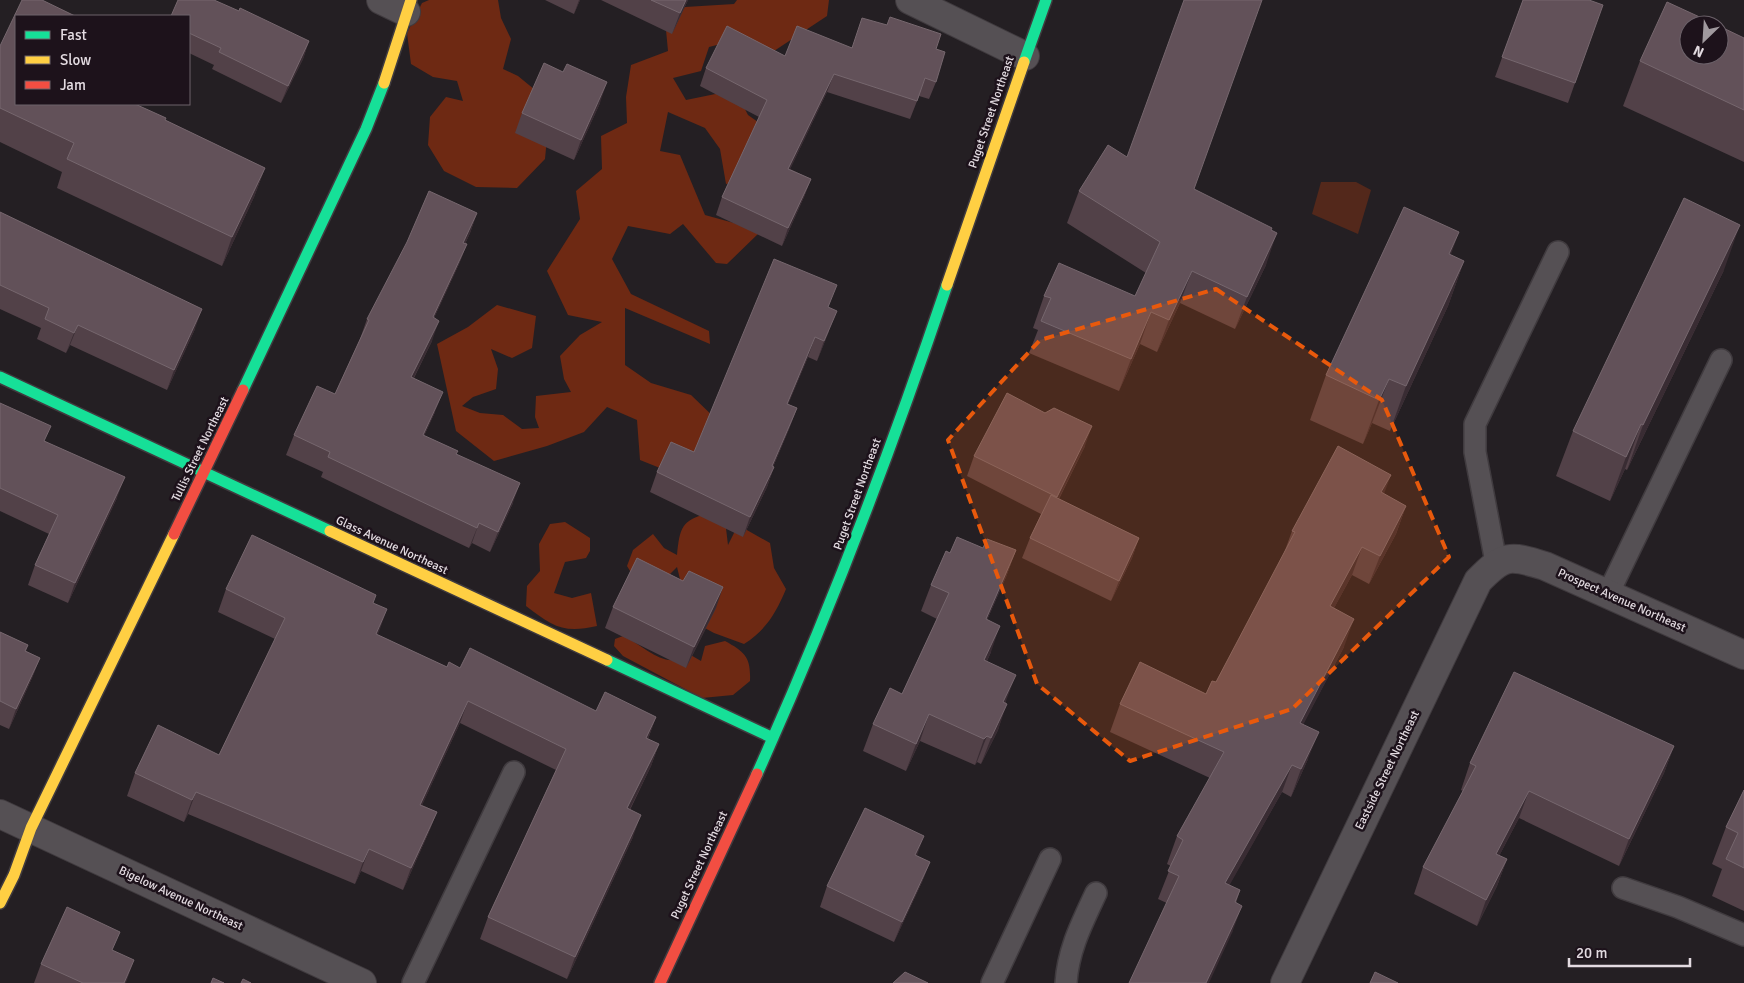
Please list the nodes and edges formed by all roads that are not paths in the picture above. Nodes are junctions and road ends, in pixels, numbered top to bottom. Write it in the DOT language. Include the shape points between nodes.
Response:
graph roads {
  1 [pos="381,0"];
  2 [pos="910,0"];
  3 [pos="1046,0"];
  4 [pos="408,6"];
  5 [pos="1025,56"];
  6 [pos="1558,252"];
  7 [pos="1721,360"];
  8 [pos="0,377"];
  9 [pos="204,473"];
  10 [pos="1496,562"];
  11 [pos="1608,594"];
  12 [pos="1744,655"];
  13 [pos="772,738"];
  14 [pos="514,772"];
  15 [pos="0,814"];
  16 [pos="31,828"];
  17 [pos="1050,859"];
  18 [pos="1623,888"];
  19 [pos="1096,893"];
  20 [pos="0,903"];
  21 [pos="1744,935"];
  22 [pos="359,982"];
  23 [pos="413,983"];
  24 [pos="660,983"];
  25 [pos="992,983"];
  26 [pos="1066,983"];
  27 [pos="1285,983"];
  1 -- 4 [label="street"];
  2 -- 5 [label="street"];
  3 -- 5 [label="street, Puget Street Northeast"];
  4 -- 9 [label="street, Tullis Street Northeast" via="392,62 366,128"];
  5 -- 13 [label="street, Puget Street Northeast" via="846,566"];
  6 -- 10 [label="lane" via="1475,424 1474,452"];
  7 -- 11 [label="lane"];
  8 -- 9 [label="street, Glass Avenue Northeast"];
  9 -- 13 [label="street, Glass Avenue Northeast"];
  9 -- 16 [label="street, Tullis Street Northeast"];
  10 -- 11 [label="street, Prospect Avenue Northeast" via="1520,558"];
  10 -- 27 [label="street, Eastside Street Northeast" via="1478,581"];
  11 -- 12 [label="street, Prospect Avenue Northeast"];
  13 -- 24 [label="street, Puget Street Northeast"];
  14 -- 23 [label="lane"];
  15 -- 16 [label="street, Bigelow Avenue Northeast"];
  16 -- 20 [label="street, Tullis Street Northeast"];
  16 -- 22 [label="street, Bigelow Avenue Northeast"];
  17 -- 25 [label="lane"];
  18 -- 21 [label="lane"];
  19 -- 26 [label="lane" via="1075,938"];
}
